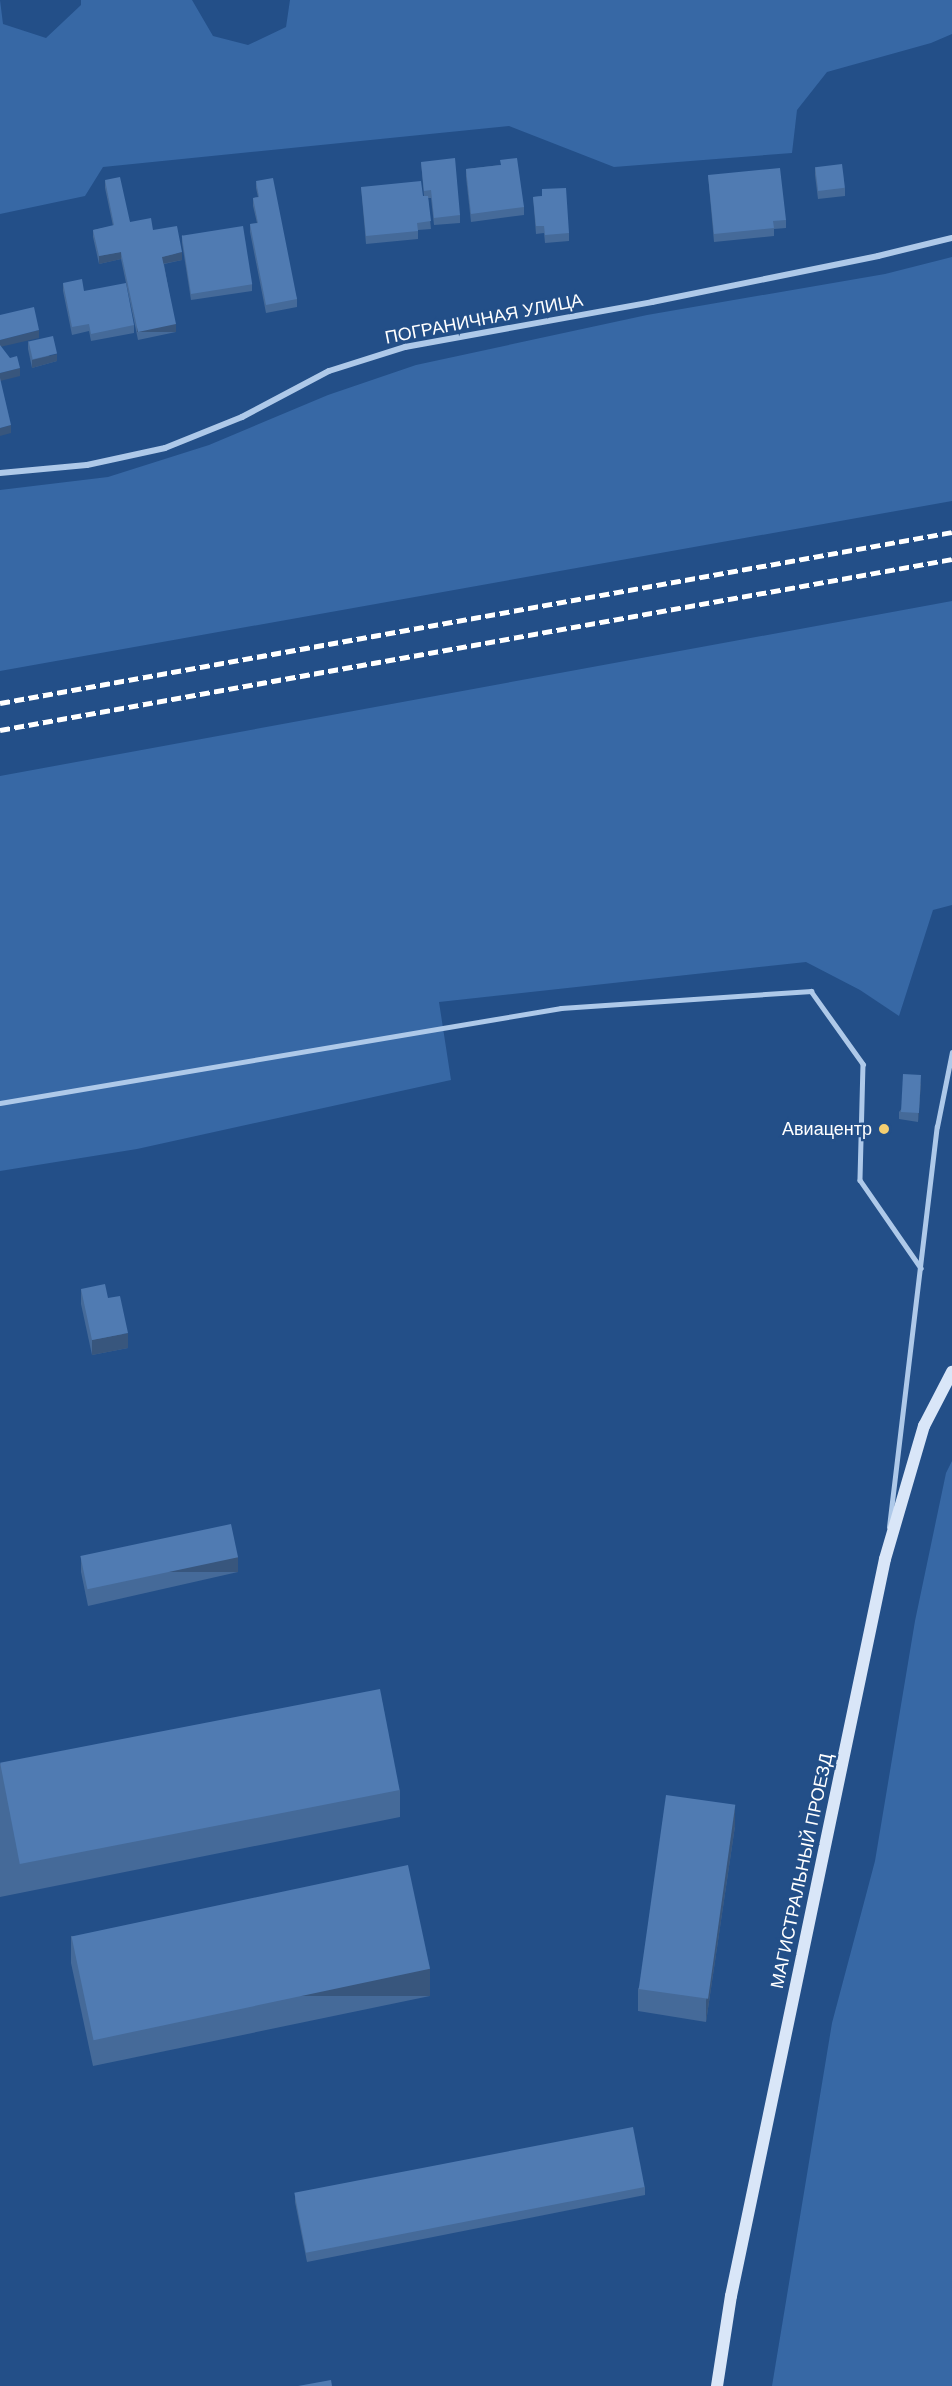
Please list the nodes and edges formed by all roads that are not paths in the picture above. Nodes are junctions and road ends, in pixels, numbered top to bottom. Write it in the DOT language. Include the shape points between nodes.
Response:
graph roads {
  1 [pos="952,238"];
  2 [pos="0,473"];
  3 [pos="952,1052"];
  4 [pos="0,1103"];
  5 [pos="921,1268"];
  6 [pos="952,1372"];
  7 [pos="885,1559"];
  8 [pos="717,2386"];
  1 -- 2 [label="street, ПОГРАНИЧНАЯ УЛИЦА" via="663,299 405,347 328,371 242,417 165,448 87,465"];
  3 -- 5 [label="lane" via="937,1127"];
  4 -- 5 [label="lane" via="561,1008 811,991 863,1064 860,1180"];
  5 -- 7 [label="lane"];
  6 -- 7 [label="main road, МАГИСТРАЛЬНЫЙ ПРОЕЗД" via="924,1426"];
  7 -- 8 [label="main road, МАГИСТРАЛЬНЫЙ ПРОЕЗД" via="731,2296"];
}
